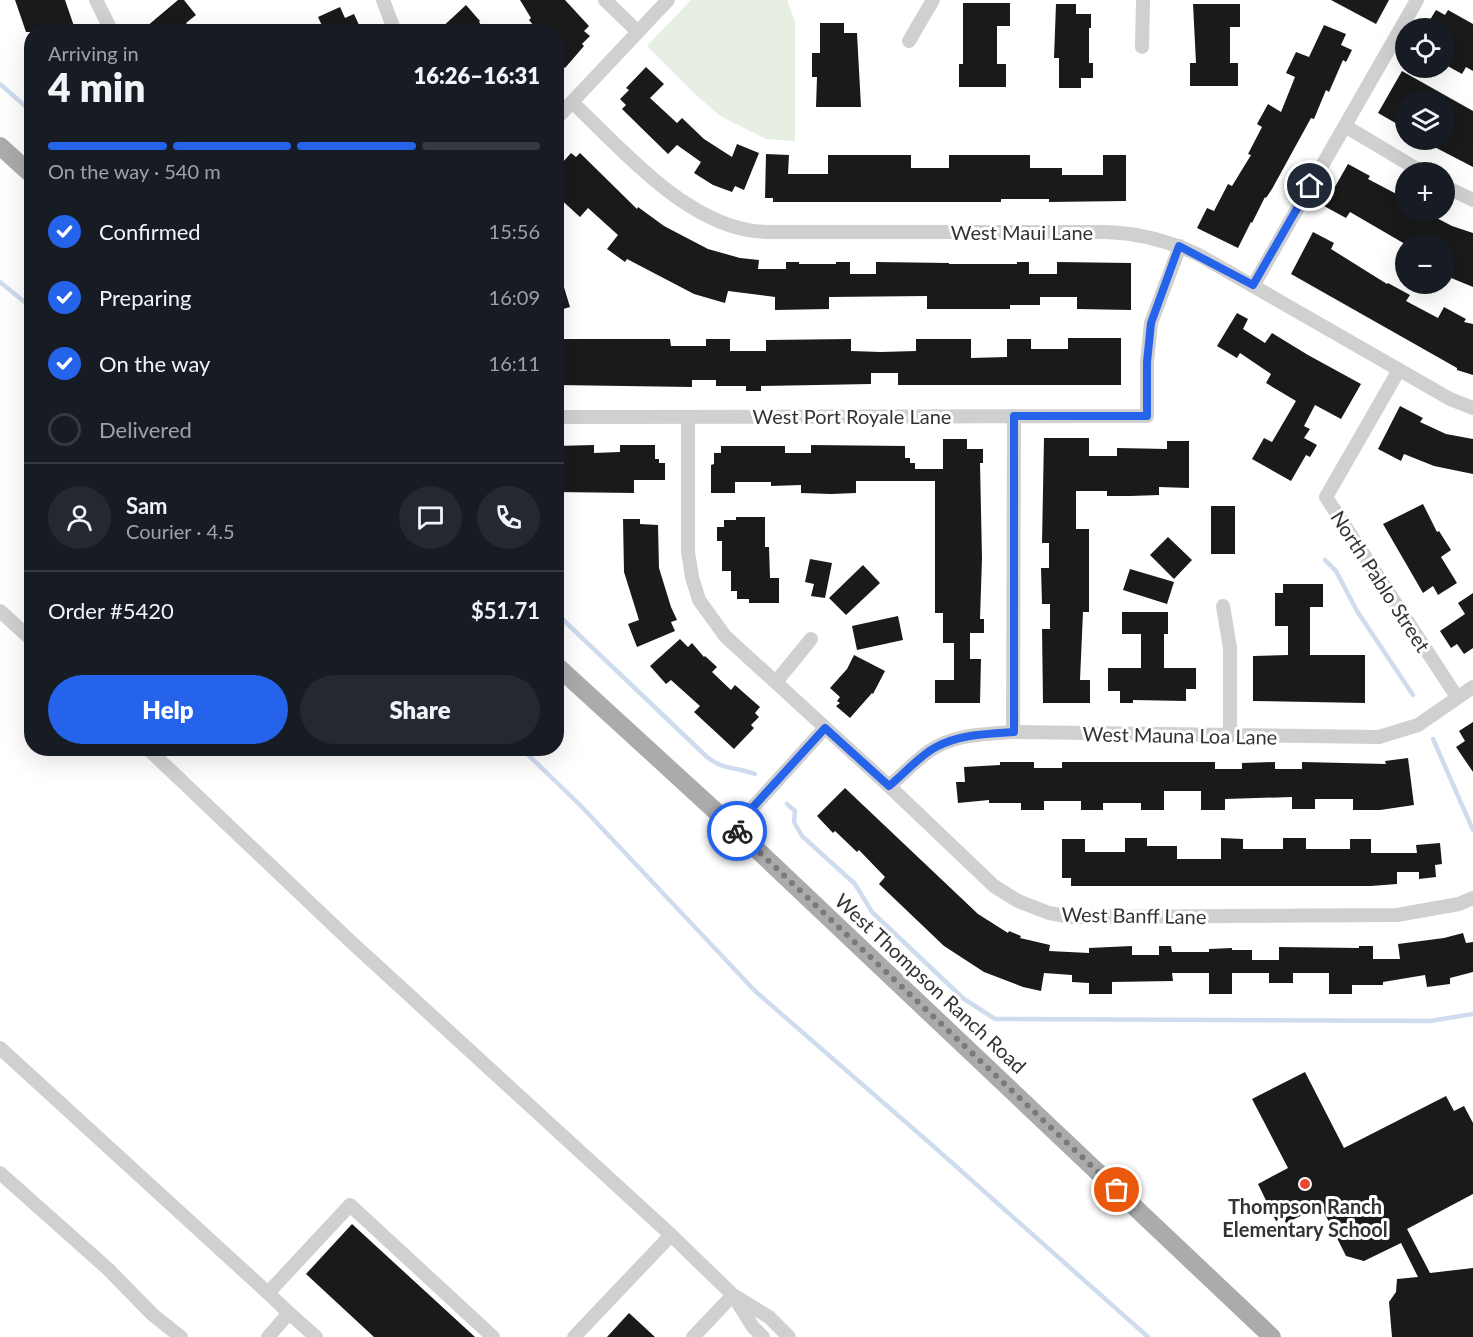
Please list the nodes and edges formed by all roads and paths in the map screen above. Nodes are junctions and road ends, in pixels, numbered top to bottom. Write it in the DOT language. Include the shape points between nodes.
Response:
graph roads {
  1 [pos="96,0"];
  2 [pos="383,0"];
  3 [pos="605,0"];
  4 [pos="669,0"];
  5 [pos="933,0"];
  6 [pos="1143,0"];
  7 [pos="1417,0"];
  8 [pos="108,24"];
  9 [pos="392,24"];
  10 [pos="638,32"];
  11 [pos="909,41"];
  12 [pos="1142,47"];
  13 [pos="572,102"];
  14 [pos="564,110"];
  15 [pos="1344,126"];
  16 [pos="0,146"];
  17 [pos="1405,162"];
  18 [pos="24,168"];
  19 [pos="1455,191"];
  20 [pos="1473,200"];
  21 [pos="1179,246"];
  22 [pos="1253,285"];
  23 [pos="1399,370"];
  24 [pos="1473,408"];
  25 [pos="1014,416"];
  26 [pos="564,417"];
  27 [pos="688,417"];
  28 [pos="1223,606"];
  29 [pos="0,610"];
  30 [pos="24,632"];
  31 [pos="811,639"];
  32 [pos="564,672"];
  33 [pos="776,682"];
  34 [pos="1473,687"];
  35 [pos="1457,697"];
  36 [pos="825,728"];
  37 [pos="1014,732"];
  38 [pos="1230,735"];
  39 [pos="155,756"];
  40 [pos="889,786"];
  41 [pos="734,828"];
  42 [pos="1473,898"];
  43 [pos="0,1048"];
  44 [pos="0,1173"];
  45 [pos="671,1235"];
  46 [pos="268,1293"];
  47 [pos="733,1295"];
  48 [pos="289,1313"];
  49 [pos="181,1337"];
  50 [pos="268,1337"];
  51 [pos="316,1337"];
  52 [pos="493,1337"];
  53 [pos="574,1337"];
  54 [pos="693,1337"];
  55 [pos="763,1337"];
  56 [pos="789,1337"];
  57 [pos="1272,1337"];
  1 -- 8 [label="street"];
  2 -- 9 [label="street"];
  3 -- 10 [label="street"];
  4 -- 10 [label="street"];
  5 -- 11 [label="street"];
  6 -- 12 [label="street"];
  7 -- 15 [label="street"];
  10 -- 13 [label="street"];
  13 -- 14 [label="street"];
  13 -- 21 [label="street, West Maui Lane" via="663,189 712,218 747,230 1114,232"];
  15 -- 17 [label="street"];
  15 -- 22 [label="street"];
  16 -- 18 [label="main road"];
  19 -- 20 [label="street"];
  21 -- 22 [label="street, West Maui Lane"];
  21 -- 25 [label="street, West Port Royale Lane" via="1151,323 1147,416"];
  22 -- 23 [label="street, West Maui Lane"];
  23 -- 24 [label="street, West Maui Lane"];
  23 -- 35 [label="street, North Pablo Street" via="1326,497"];
  25 -- 27 [label="street, West Port Royale Lane"];
  25 -- 37 [label="street"];
  26 -- 27 [label="street, West Port Royale Lane"];
  27 -- 33 [label="street, West Banff Lane" via="688,552 699,600 725,636"];
  28 -- 38 [label="street" via="1230,648"];
  29 -- 30 [label="street"];
  31 -- 33 [label="street"];
  32 -- 41 [label="main road, West Thompson Ranch Road"];
  33 -- 36 [label="street, West Banff Lane"];
  34 -- 35 [label="street, West Mauna Loa Lane"];
  35 -- 38 [label="street, West Mauna Loa Lane" via="1418,724 1379,737"];
  36 -- 40 [label="street, West Banff Lane"];
  36 -- 41 [label="street"];
  37 -- 38 [label="street, West Mauna Loa Lane"];
  37 -- 40 [label="street, West Mauna Loa Lane" via="951,740 934,748"];
  39 -- 45 [label="street"];
  40 -- 42 [label="street, West Banff Lane" via="994,886 1049,913 1071,917 1397,915"];
  41 -- 57 [label="main road, West Thompson Ranch Road"];
  43 -- 46 [label="street"];
  44 -- 49 [label="street"];
  45 -- 47 [label="street"];
  45 -- 53 [label="street"];
  46 -- 48 [label="street"];
  46 -- 52 [label="street" via="350,1205"];
  47 -- 54 [label="street"];
  47 -- 55 [label="street"];
  47 -- 56 [label="street" via="769,1317"];
  48 -- 50 [label="street"];
  48 -- 51 [label="street"];
}
